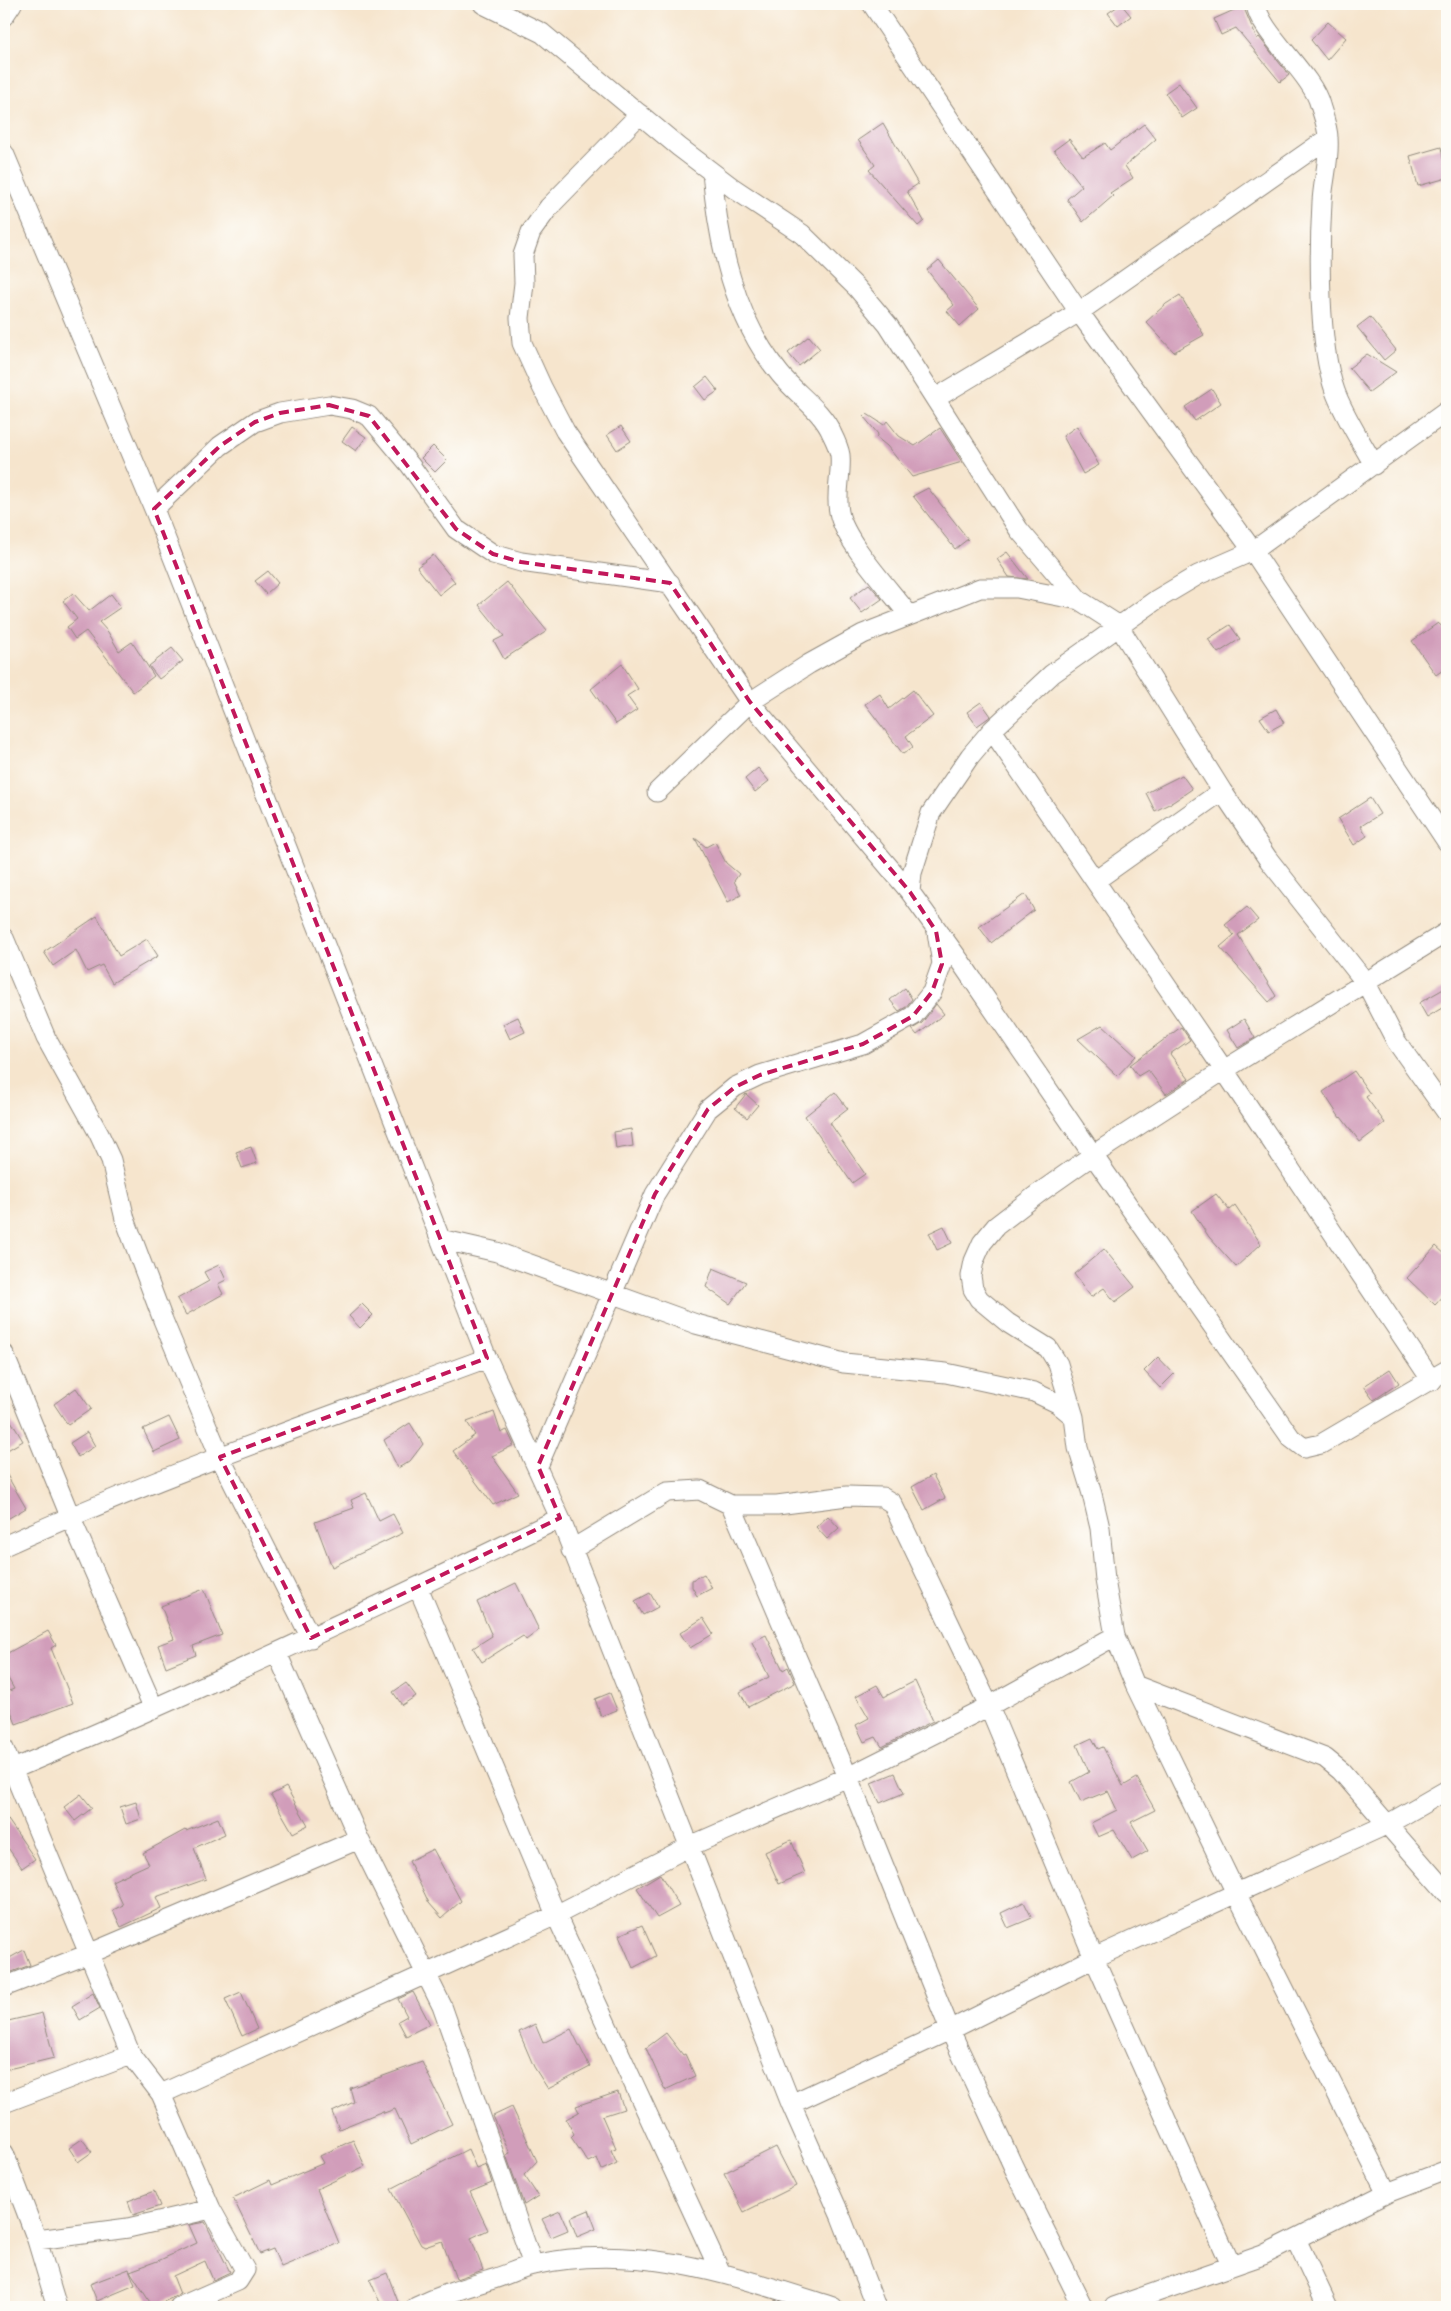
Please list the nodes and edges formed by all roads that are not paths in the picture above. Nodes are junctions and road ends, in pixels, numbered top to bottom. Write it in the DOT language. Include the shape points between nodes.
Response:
graph roads {
  1 [pos="12,4"];
  2 [pos="483,4"];
  3 [pos="872,4"];
  4 [pos="1256,4"];
  5 [pos="4,16"];
  6 [pos="640,114"];
  7 [pos="1328,138"];
  8 [pos="4,153"];
  9 [pos="712,172"];
  10 [pos="1078,312"];
  11 [pos="936,398"];
  12 [pos="1447,411"];
  13 [pos="1374,465"];
  14 [pos="154,509"];
  15 [pos="1253,551"];
  16 [pos="670,583"];
  17 [pos="1079,600"];
  18 [pos="909,615"];
  19 [pos="1118,625"];
  20 [pos="750,702"];
  21 [pos="992,730"];
  22 [pos="1222,791"];
  23 [pos="657,792"];
  24 [pos="1447,842"];
  25 [pos="1095,881"];
  26 [pos="910,892"];
  27 [pos="936,931"];
  28 [pos="1447,932"];
  29 [pos="4,938"];
  30 [pos="1366,983"];
  31 [pos="1224,1070"];
  32 [pos="1447,1113"];
  33 [pos="1092,1155"];
  34 [pos="440,1239"];
  35 [pos="612,1292"];
  36 [pos="4,1354"];
  37 [pos="487,1358"];
  38 [pos="1440,1376"];
  39 [pos="1074,1417"];
  40 [pos="220,1457"];
  41 [pos="538,1466"];
  42 [pos="731,1505"];
  43 [pos="70,1516"];
  44 [pos="560,1518"];
  45 [pos="4,1546"];
  46 [pos="571,1550"];
  47 [pos="418,1588"];
  48 [pos="1115,1636"];
  49 [pos="311,1638"];
  50 [pos="276,1653"];
  51 [pos="1135,1685"];
  52 [pos="989,1706"];
  53 [pos="154,1709"];
  54 [pos="4,1749"];
  55 [pos="8,1771"];
  56 [pos="848,1777"];
  57 [pos="1447,1790"];
  58 [pos="1388,1824"];
  59 [pos="359,1840"];
  60 [pos="690,1846"];
  61 [pos="1236,1893"];
  62 [pos="1447,1894"];
  63 [pos="556,1915"];
  64 [pos="91,1953"];
  65 [pos="1094,1958"];
  66 [pos="428,1975"];
  67 [pos="4,1987"];
  68 [pos="950,2030"];
  69 [pos="131,2055"];
  70 [pos="161,2094"];
  71 [pos="4,2102"];
  72 [pos="791,2104"];
  73 [pos="4,2153"];
  74 [pos="1447,2170"];
  75 [pos="1386,2194"];
  76 [pos="211,2209"];
  77 [pos="1296,2239"];
  78 [pos="37,2240"];
  79 [pos="533,2265"];
  80 [pos="1231,2265"];
  81 [pos="720,2271"];
  82 [pos="57,2307"];
  83 [pos="179,2307"];
  84 [pos="416,2307"];
  85 [pos="833,2307"];
  86 [pos="876,2307"];
  87 [pos="1083,2307"];
  88 [pos="1114,2307"];
  89 [pos="1328,2307"];
  1 -- 5 [label="street"];
  2 -- 6 [label="street" via="542,33"];
  3 -- 10 [label="street"];
  4 -- 7 [label="street" via="1256,10 1269,30 1320,102"];
  6 -- 9 [label="street"];
  6 -- 16 [label="street" via="549,207 531,232 524,255 520,318 522,343 565,431"];
  7 -- 10 [label="street"];
  7 -- 13 [label="street" via="1322,202 1322,288 1330,371 1336,392"];
  8 -- 14 [label="street"];
  9 -- 11 [label="street" via="802,234 828,257 888,325"];
  9 -- 18 [label="street" via="715,211 728,268 745,320 781,376 832,432 840,455 839,512 846,531"];
  10 -- 11 [label="street"];
  10 -- 15 [label="street"];
  11 -- 17 [label="street" via="1019,530"];
  12 -- 13 [label="street"];
  13 -- 15 [label="street"];
  14 -- 16 [label="street" via="220,446 255,422 280,413 329,405 369,416 410,465 456,529 494,554 522,562"];
  14 -- 34 [label="street"];
  15 -- 19 [label="street" via="1198,575"];
  15 -- 24 [label="street"];
  16 -- 20 [label="street"];
  17 -- 18 [label="street" via="1017,588 980,588"];
  17 -- 19 [label="street"];
  18 -- 20 [label="street" via="863,634"];
  19 -- 21 [label="street" via="1052,674"];
  19 -- 22 [label="street"];
  20 -- 23 [label="street"];
  20 -- 26 [label="street"];
  21 -- 25 [label="street"];
  21 -- 26 [label="street" via="931,813 912,872"];
  22 -- 25 [label="street"];
  22 -- 30 [label="street" via="1268,859"];
  25 -- 31 [label="street"];
  26 -- 27 [label="street"];
  27 -- 33 [label="street"];
  27 -- 35 [label="street" via="942,964 932,992 913,1016 863,1044 760,1075 735,1087 708,1109 654,1194"];
  28 -- 30 [label="street"];
  29 -- 40 [label="street" via="46,1038 100,1134 111,1160 125,1220"];
  30 -- 31 [label="street"];
  30 -- 32 [label="street" via="1396,1041"];
  31 -- 33 [label="street"];
  31 -- 38 [label="street"];
  33 -- 38 [label="street" via="1291,1438 1304,1448 1321,1444 1344,1432"];
  33 -- 39 [label="street" via="996,1226 982,1243 971,1276 979,1299 1008,1323 1048,1348 1058,1364"];
  34 -- 35 [label="street" via="497,1252"];
  34 -- 37 [label="street"];
  35 -- 39 [label="street" via="696,1324 844,1363 946,1373 1034,1392 1057,1403"];
  35 -- 41 [label="street"];
  36 -- 43 [label="street"];
  37 -- 40 [label="street"];
  37 -- 41 [label="street"];
  39 -- 48 [label="street" via="1078,1448 1100,1528"];
  40 -- 43 [label="street"];
  40 -- 49 [label="street"];
  41 -- 44 [label="street"];
  42 -- 46 [label="street" via="700,1490 667,1492"];
  42 -- 52 [label="street" via="777,1505 847,1496 882,1497 892,1503"];
  42 -- 56 [label="street"];
  43 -- 45 [label="street"];
  43 -- 53 [label="street"];
  44 -- 46 [label="street"];
  44 -- 47 [label="street"];
  46 -- 60 [label="street"];
  47 -- 49 [label="street"];
  47 -- 63 [label="street"];
  48 -- 51 [label="street"];
  48 -- 52 [label="street"];
  49 -- 50 [label="street"];
  50 -- 53 [label="street"];
  50 -- 59 [label="street"];
  51 -- 58 [label="street" via="1325,1758 1341,1771"];
  51 -- 61 [label="street"];
  52 -- 56 [label="street"];
  52 -- 65 [label="street"];
  53 -- 55 [label="street"];
  54 -- 55 [label="street"];
  55 -- 64 [label="street"];
  56 -- 60 [label="street"];
  56 -- 68 [label="street"];
  57 -- 58 [label="street"];
  58 -- 61 [label="street"];
  58 -- 62 [label="street"];
  59 -- 64 [label="street"];
  59 -- 66 [label="street"];
  60 -- 63 [label="street"];
  60 -- 72 [label="street"];
  61 -- 65 [label="street"];
  61 -- 75 [label="street"];
  63 -- 66 [label="street"];
  63 -- 81 [label="street"];
  64 -- 67 [label="street"];
  64 -- 69 [label="street"];
  65 -- 68 [label="street"];
  65 -- 80 [label="street"];
  66 -- 70 [label="street"];
  66 -- 79 [label="street"];
  68 -- 72 [label="street"];
  68 -- 87 [label="street"];
  69 -- 70 [label="street"];
  69 -- 71 [label="street"];
  70 -- 76 [label="street"];
  72 -- 86 [label="street" via="841,2216"];
  73 -- 78 [label="street"];
  74 -- 75 [label="street"];
  75 -- 77 [label="street"];
  76 -- 78 [label="street" via="128,2228"];
  76 -- 83 [label="street" via="245,2270 238,2281"];
  77 -- 80 [label="street" via="1263,2255"];
  77 -- 89 [label="street"];
  78 -- 82 [label="street"];
  79 -- 81 [label="street" via="593,2258 645,2258"];
  79 -- 84 [label="street" via="443,2294"];
  80 -- 88 [label="street"];
  81 -- 85 [label="street"];
}
